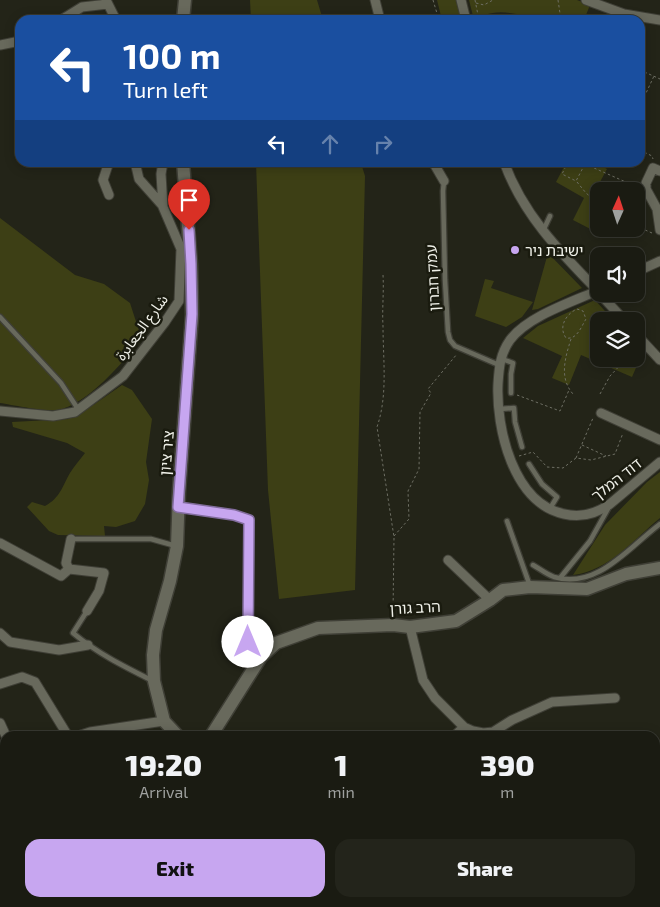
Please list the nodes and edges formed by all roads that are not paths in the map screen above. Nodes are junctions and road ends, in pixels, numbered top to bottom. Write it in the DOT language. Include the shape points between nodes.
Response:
graph roads {
  1 [pos="185,0"];
  2 [pos="375,0"];
  3 [pos="461,0"];
  4 [pos="586,0"];
  5 [pos="107,2"];
  6 [pos="70,15"];
  7 [pos="114,15"];
  8 [pos="184,15"];
  9 [pos="379,15"];
  10 [pos="465,15"];
  11 [pos="630,15"];
  12 [pos="645,18"];
  13 [pos="660,20"];
  14 [pos="15,41"];
  15 [pos="0,45"];
  16 [pos="107,167"];
  17 [pos="136,167"];
  18 [pos="162,167"];
  19 [pos="183,167"];
  20 [pos="436,167"];
  21 [pos="506,167"];
  22 [pos="657,170"];
  23 [pos="444,182"];
  24 [pos="109,195"];
  25 [pos="163,207"];
  26 [pos="550,216"];
  27 [pos="543,231"];
  28 [pos="656,232"];
  29 [pos="660,261"];
  30 [pos="645,268"];
  31 [pos="590,283"];
  32 [pos="590,295"];
  33 [pos="608,302"];
  34 [pos="617,312"];
  35 [pos="0,317"];
  36 [pos="645,344"];
  37 [pos="660,360"];
  38 [pos="500,362"];
  39 [pos="511,393"];
  40 [pos="499,409"];
  41 [pos="79,410"];
  42 [pos="0,411"];
  43 [pos="601,413"];
  44 [pos="660,440"];
  45 [pos="522,447"];
  46 [pos="660,462"];
  47 [pos="529,464"];
  48 [pos="610,504"];
  49 [pos="178,507"];
  50 [pos="549,510"];
  51 [pos="507,521"];
  52 [pos="660,524"];
  53 [pos="71,538"];
  54 [pos="0,543"];
  55 [pos="177,546"];
  56 [pos="448,560"];
  57 [pos="533,566"];
  58 [pos="660,568"];
  59 [pos="69,569"];
  60 [pos="560,578"];
  61 [pos="530,587"];
  62 [pos="490,600"];
  63 [pos="87,611"];
  64 [pos="410,627"];
  65 [pos="0,633"];
  66 [pos="88,645"];
  67 [pos="261,657"];
  68 [pos="154,681"];
  69 [pos="0,684"];
  70 [pos="615,698"];
  71 [pos="164,721"];
  72 [pos="464,727"];
  73 [pos="65,731"];
  74 [pos="97,731"];
  75 [pos="173,731"];
  76 [pos="214,731"];
  77 [pos="460,731"];
  78 [pos="474,731"];
  79 [pos="495,731"];
  1 -- 8 [label="street"];
  2 -- 9 [label="street"];
  3 -- 10 [label="street"];
  4 -- 11 [label="street"];
  5 -- 6 [label="street" via="82,7"];
  5 -- 7 [label="street"];
  12 -- 13 [label="street"];
  14 -- 15 [label="street"];
  16 -- 24 [label="street" via="103,180"];
  17 -- 25 [label="street" via="139,179"];
  18 -- 25 [label="street, شارع الجعابرة"];
  19 -- 49 [label="street, ציר ציון" via="192,314"];
  20 -- 23 [label="street, עמק חברון"];
  21 -- 27 [label="street" via="518,194"];
  22 -- 28 [label="street" via="646,183 657,208"];
  23 -- 38 [label="lane, עמק חברון" via="445,280 450,340 462,349"];
  25 -- 41 [label="street, شارع الجعابرة" via="181,249 179,301 123,376"];
  26 -- 27 [label="lane"];
  27 -- 31 [label="street"];
  29 -- 30 [label="street"];
  32 -- 38 [label="street, דוד המלך" via="533,321 510,339"];
  33 -- 34 [label="street"];
  35 -- 41 [label="lane" via="61,383"];
  36 -- 37 [label="street"];
  38 -- 39 [label="lane" via="513,364"];
  38 -- 40 [label="street, דוד המלך"];
  40 -- 45 [label="lane" via="514,408"];
  40 -- 50 [label="street, דוד המלך" via="511,459 525,487"];
  41 -- 42 [label="street, شارع الجعابرة" via="54,416"];
  43 -- 44 [label="street"];
  46 -- 48 [label="street, דוד המלך"];
  47 -- 50 [label="lane" via="542,484 557,496"];
  48 -- 50 [label="street, דוד המלך" via="581,516"];
  48 -- 60 [label="lane" via="590,541"];
  49 -- 55 [label="street, ציר ציון"];
  49 -- 67 [label="street" via="249,520 248,642"];
  51 -- 61 [label="lane"];
  52 -- 60 [label="lane" via="601,572 586,578"];
  53 -- 55 [label="lane" via="151,539"];
  53 -- 59 [label="street" via="66,563"];
  54 -- 59 [label="street" via="61,576"];
  55 -- 68 [label="street, ציר ציון" via="156,630"];
  56 -- 62 [label="street"];
  57 -- 60 [label="lane"];
  58 -- 61 [label="street, הרב גורן" via="626,574 587,589"];
  59 -- 63 [label="street" via="104,573 99,592"];
  61 -- 62 [label="street, הרב גורן" via="503,590"];
  62 -- 64 [label="street, הרב גורן" via="456,621"];
  63 -- 66 [label="lane" via="74,633"];
  64 -- 67 [label="street, הרב גורן" via="318,628 276,643"];
  64 -- 72 [label="street" via="423,680 435,698"];
  65 -- 66 [label="street" via="10,642 59,650"];
  66 -- 68 [label="lane"];
  67 -- 76 [label="street, הרב גורן"];
  68 -- 71 [label="street, ציר ציון"];
  69 -- 73 [label="street" via="22,677 34,682"];
  70 -- 79 [label="street" via="552,702"];
  71 -- 74 [label="street"];
  71 -- 75 [label="street, ציר ציון"];
  72 -- 77 [label="street"];
  72 -- 78 [label="street"];
}
